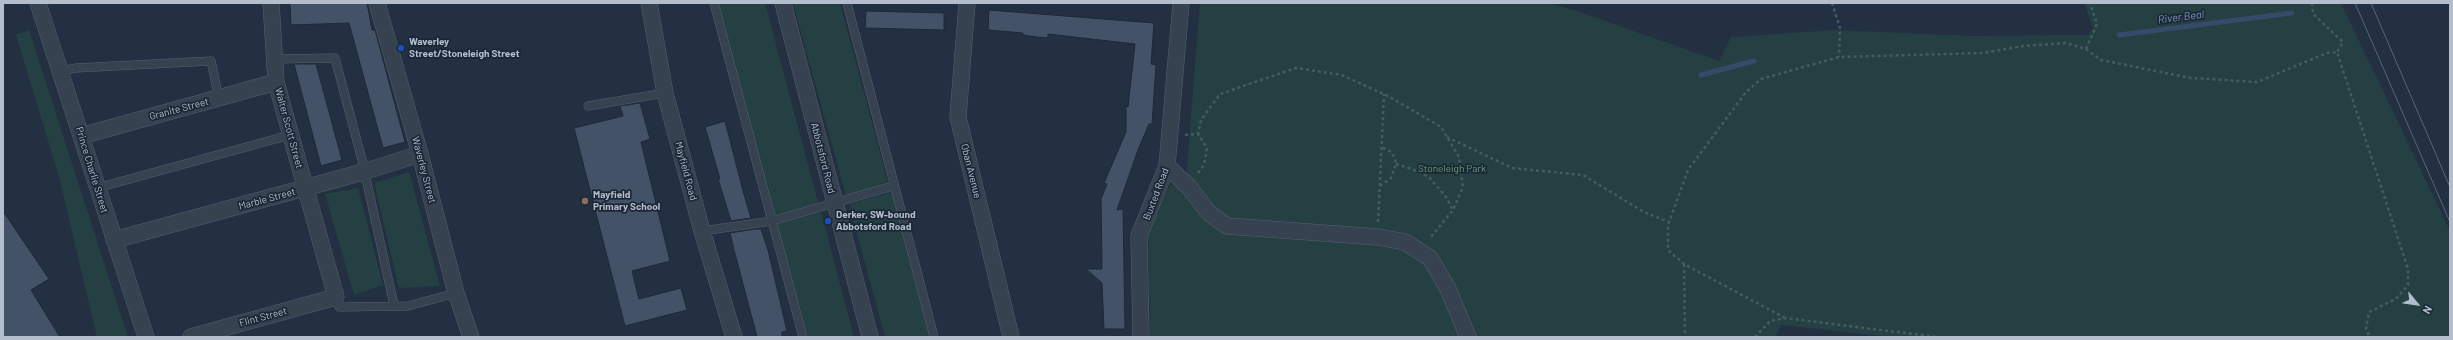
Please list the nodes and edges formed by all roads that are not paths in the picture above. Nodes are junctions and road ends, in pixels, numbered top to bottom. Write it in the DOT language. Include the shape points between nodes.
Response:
graph roads {
  1 [pos="38,3"];
  2 [pos="271,3"];
  3 [pos="377,3"];
  4 [pos="649,3"];
  5 [pos="714,3"];
  6 [pos="783,3"];
  7 [pos="846,3"];
  8 [pos="967,3"];
  9 [pos="1181,3"];
  10 [pos="275,59"];
  11 [pos="61,71"];
  12 [pos="276,82"];
  13 [pos="664,93"];
  14 [pos="219,99"];
  15 [pos="588,106"];
  16 [pos="290,135"];
  17 [pos="81,136"];
  18 [pos="420,154"];
  19 [pos="1167,166"];
  20 [pos="363,172"];
  21 [pos="893,186"];
  22 [pos="97,188"];
  23 [pos="305,188"];
  24 [pos="835,204"];
  25 [pos="772,221"];
  26 [pos="702,231"];
  27 [pos="114,240"];
  28 [pos="456,293"];
  29 [pos="336,297"];
  30 [pos="394,305"];
  31 [pos="146,337"];
  32 [pos="191,337"];
  33 [pos="471,337"];
  34 [pos="734,337"];
  35 [pos="803,337"];
  36 [pos="870,337"];
  37 [pos="934,337"];
  38 [pos="1011,337"];
  39 [pos="1141,337"];
  40 [pos="1468,337"];
  1 -- 11 [label="street, Prince Charlie Street"];
  2 -- 10 [label="street, Walter Scott Street"];
  3 -- 18 [label="street, Waverley Street"];
  4 -- 13 [label="street, Mayfield Road"];
  5 -- 25 [label="lane"];
  6 -- 24 [label="street, Abbotsford Road"];
  7 -- 21 [label="lane"];
  8 -- 38 [label="street, Oban Avenue" via="958,117"];
  9 -- 19 [label="street, Buxted Road"];
  10 -- 12 [label="street, Walter Scott Street"];
  10 -- 20 [label="lane" via="335,58"];
  11 -- 14 [label="lane" via="76,68 211,62"];
  11 -- 17 [label="street, Prince Charlie Street"];
  12 -- 14 [label="street, Granite Street"];
  12 -- 16 [label="street, Walter Scott Street"];
  13 -- 15 [label="lane"];
  13 -- 26 [label="street, Mayfield Road"];
  14 -- 17 [label="street, Granite Street"];
  16 -- 22 [label="lane"];
  16 -- 23 [label="street, Walter Scott Street"];
  17 -- 22 [label="street, Prince Charlie Street"];
  18 -- 20 [label="street, Marble Street"];
  18 -- 28 [label="street, Waverley Street"];
  19 -- 39 [label="street, Buxted Road" via="1140,236"];
  19 -- 40 [label="street" via="1194,193 1209,213 1227,226 1378,237 1405,242 1430,258 1448,289"];
  20 -- 23 [label="street, Marble Street"];
  20 -- 30 [label="lane"];
  21 -- 24 [label="lane"];
  21 -- 37 [label="lane"];
  22 -- 27 [label="street, Prince Charlie Street"];
  23 -- 27 [label="street, Marble Street"];
  23 -- 29 [label="street, Walter Scott Street"];
  24 -- 25 [label="lane"];
  24 -- 36 [label="street, Abbotsford Road"];
  25 -- 26 [label="lane"];
  25 -- 35 [label="lane"];
  26 -- 34 [label="street, Mayfield Road"];
  27 -- 31 [label="street, Prince Charlie Street"];
  28 -- 30 [label="lane" via="408,306"];
  28 -- 33 [label="street, Waverley Street"];
  29 -- 30 [label="lane" via="339,307"];
  29 -- 32 [label="street, Flint Street"];
}
